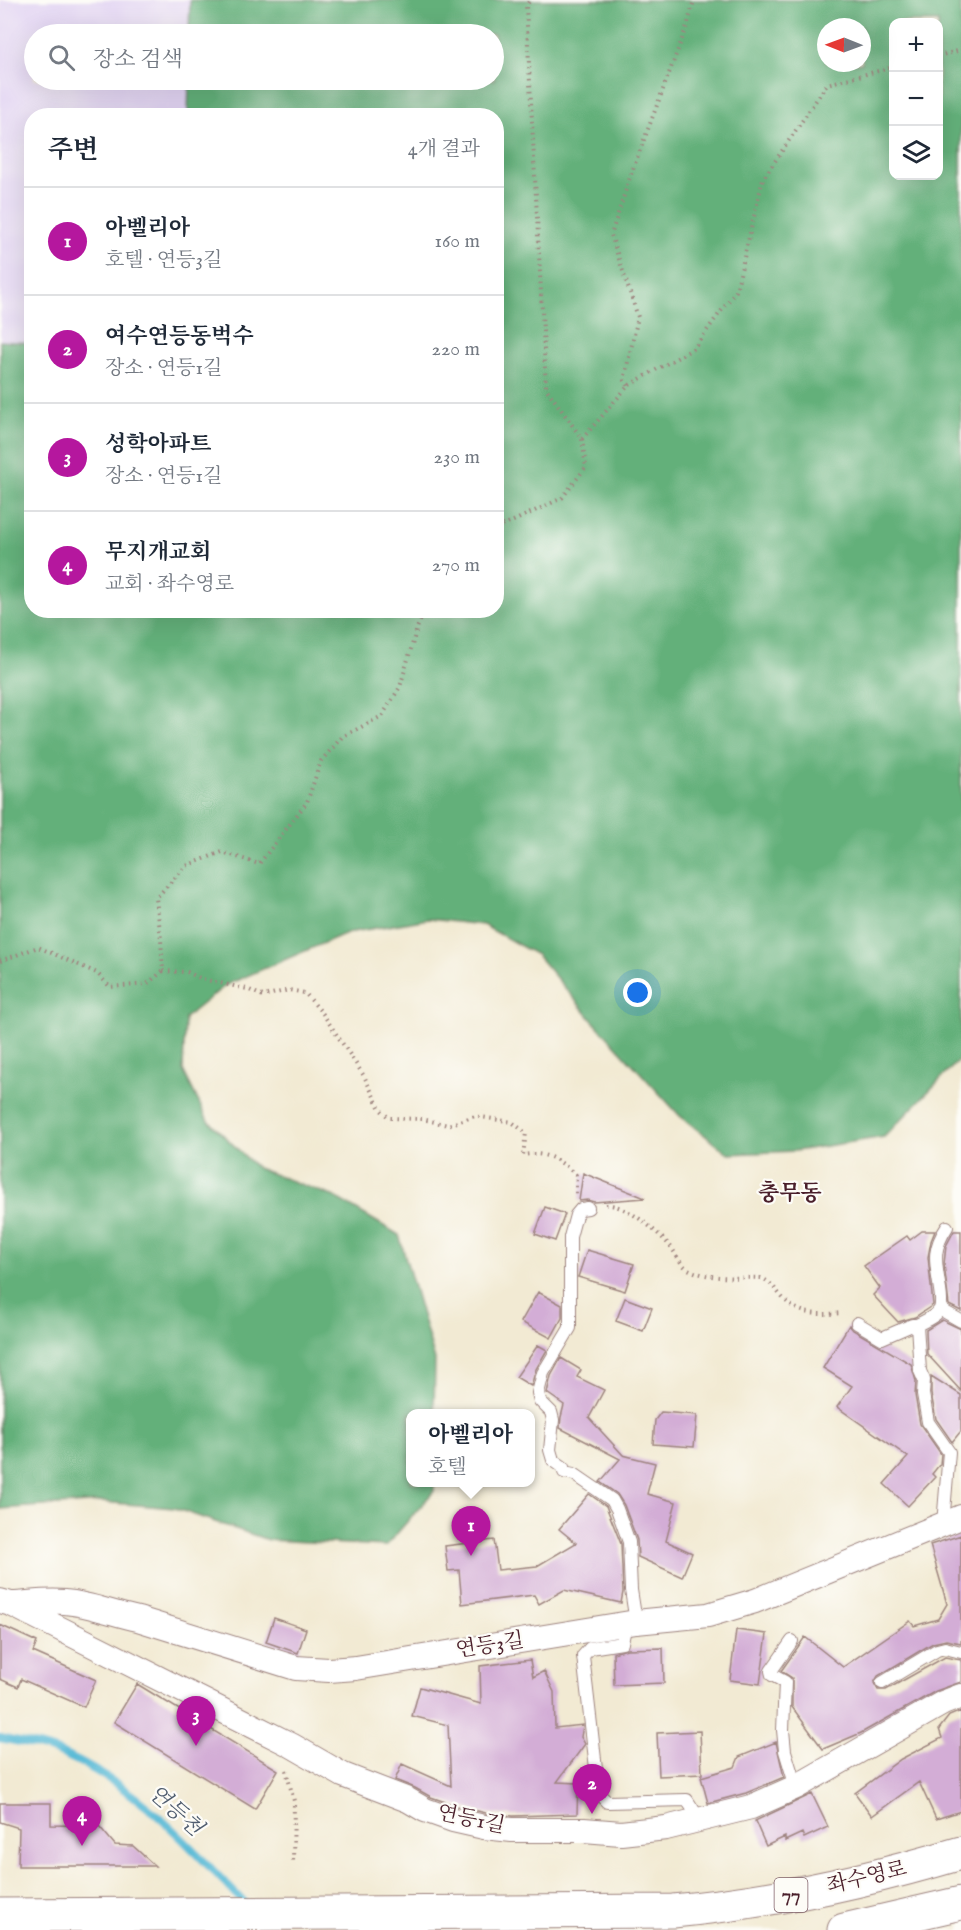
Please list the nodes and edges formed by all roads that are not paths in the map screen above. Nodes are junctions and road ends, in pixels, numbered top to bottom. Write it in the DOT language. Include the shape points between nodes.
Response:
graph roads {
  1 [pos="588,1208"];
  2 [pos="947,1227"];
  3 [pos="940,1309"];
  4 [pos="961,1321"];
  5 [pos="857,1323"];
  6 [pos="917,1325"];
  7 [pos="952,1521"];
  8 [pos="5,1603"];
  9 [pos="631,1622"];
  10 [pos="792,1641"];
  11 [pos="961,1652"];
  12 [pos="882,1683"];
  13 [pos="961,1696"];
  14 [pos="796,1787"];
  15 [pos="700,1820"];
  16 [pos="961,1853"];
  17 [pos="961,1903"];
  18 [pos="0,1915"];
  19 [pos="734,1918"];
  20 [pos="191,1922"];
  21 [pos="918,1922"];
  22 [pos="844,1930"];
  1 -- 9 [label="lane" via="576,1215 570,1237 570,1328 543,1373 538,1393 553,1420 549,1450 553,1460 564,1472 574,1474 612,1500 617,1509 629,1542"];
  2 -- 3 [label="lane" via="937,1241 935,1257"];
  3 -- 4 [label="lane"];
  3 -- 6 [label="lane"];
  5 -- 6 [label="lane" via="882,1338"];
  6 -- 7 [label="lane" via="928,1422 949,1452"];
  7 -- 9 [label="street, 연등3길" via="755,1601 708,1615"];
  8 -- 9 [label="street, 연등3길" via="62,1601 84,1605 280,1664 313,1670 356,1668"];
  8 -- 15 [label="street, 연등1길" via="291,1745 343,1775 453,1820 512,1830 621,1833"];
  9 -- 15 [label="lane" via="622,1643 590,1648 583,1656 600,1794 607,1802 687,1800"];
  10 -- 14 [label="lane" via="771,1671 785,1682 785,1750"];
  11 -- 12 [label="lane" via="937,1650"];
  13 -- 14 [label="street, 연등1길"];
  14 -- 15 [label="street, 연등1길" via="751,1807"];
  16 -- 19 [label="main road, 좌수영로 / 77" via="775,1898"];
  17 -- 21 [label="main road"];
  18 -- 20 [label="main road"];
  19 -- 20 [label="main road, 좌수영로 / 77" via="673,1911 305,1913"];
  21 -- 22 [label="main road"];
}
